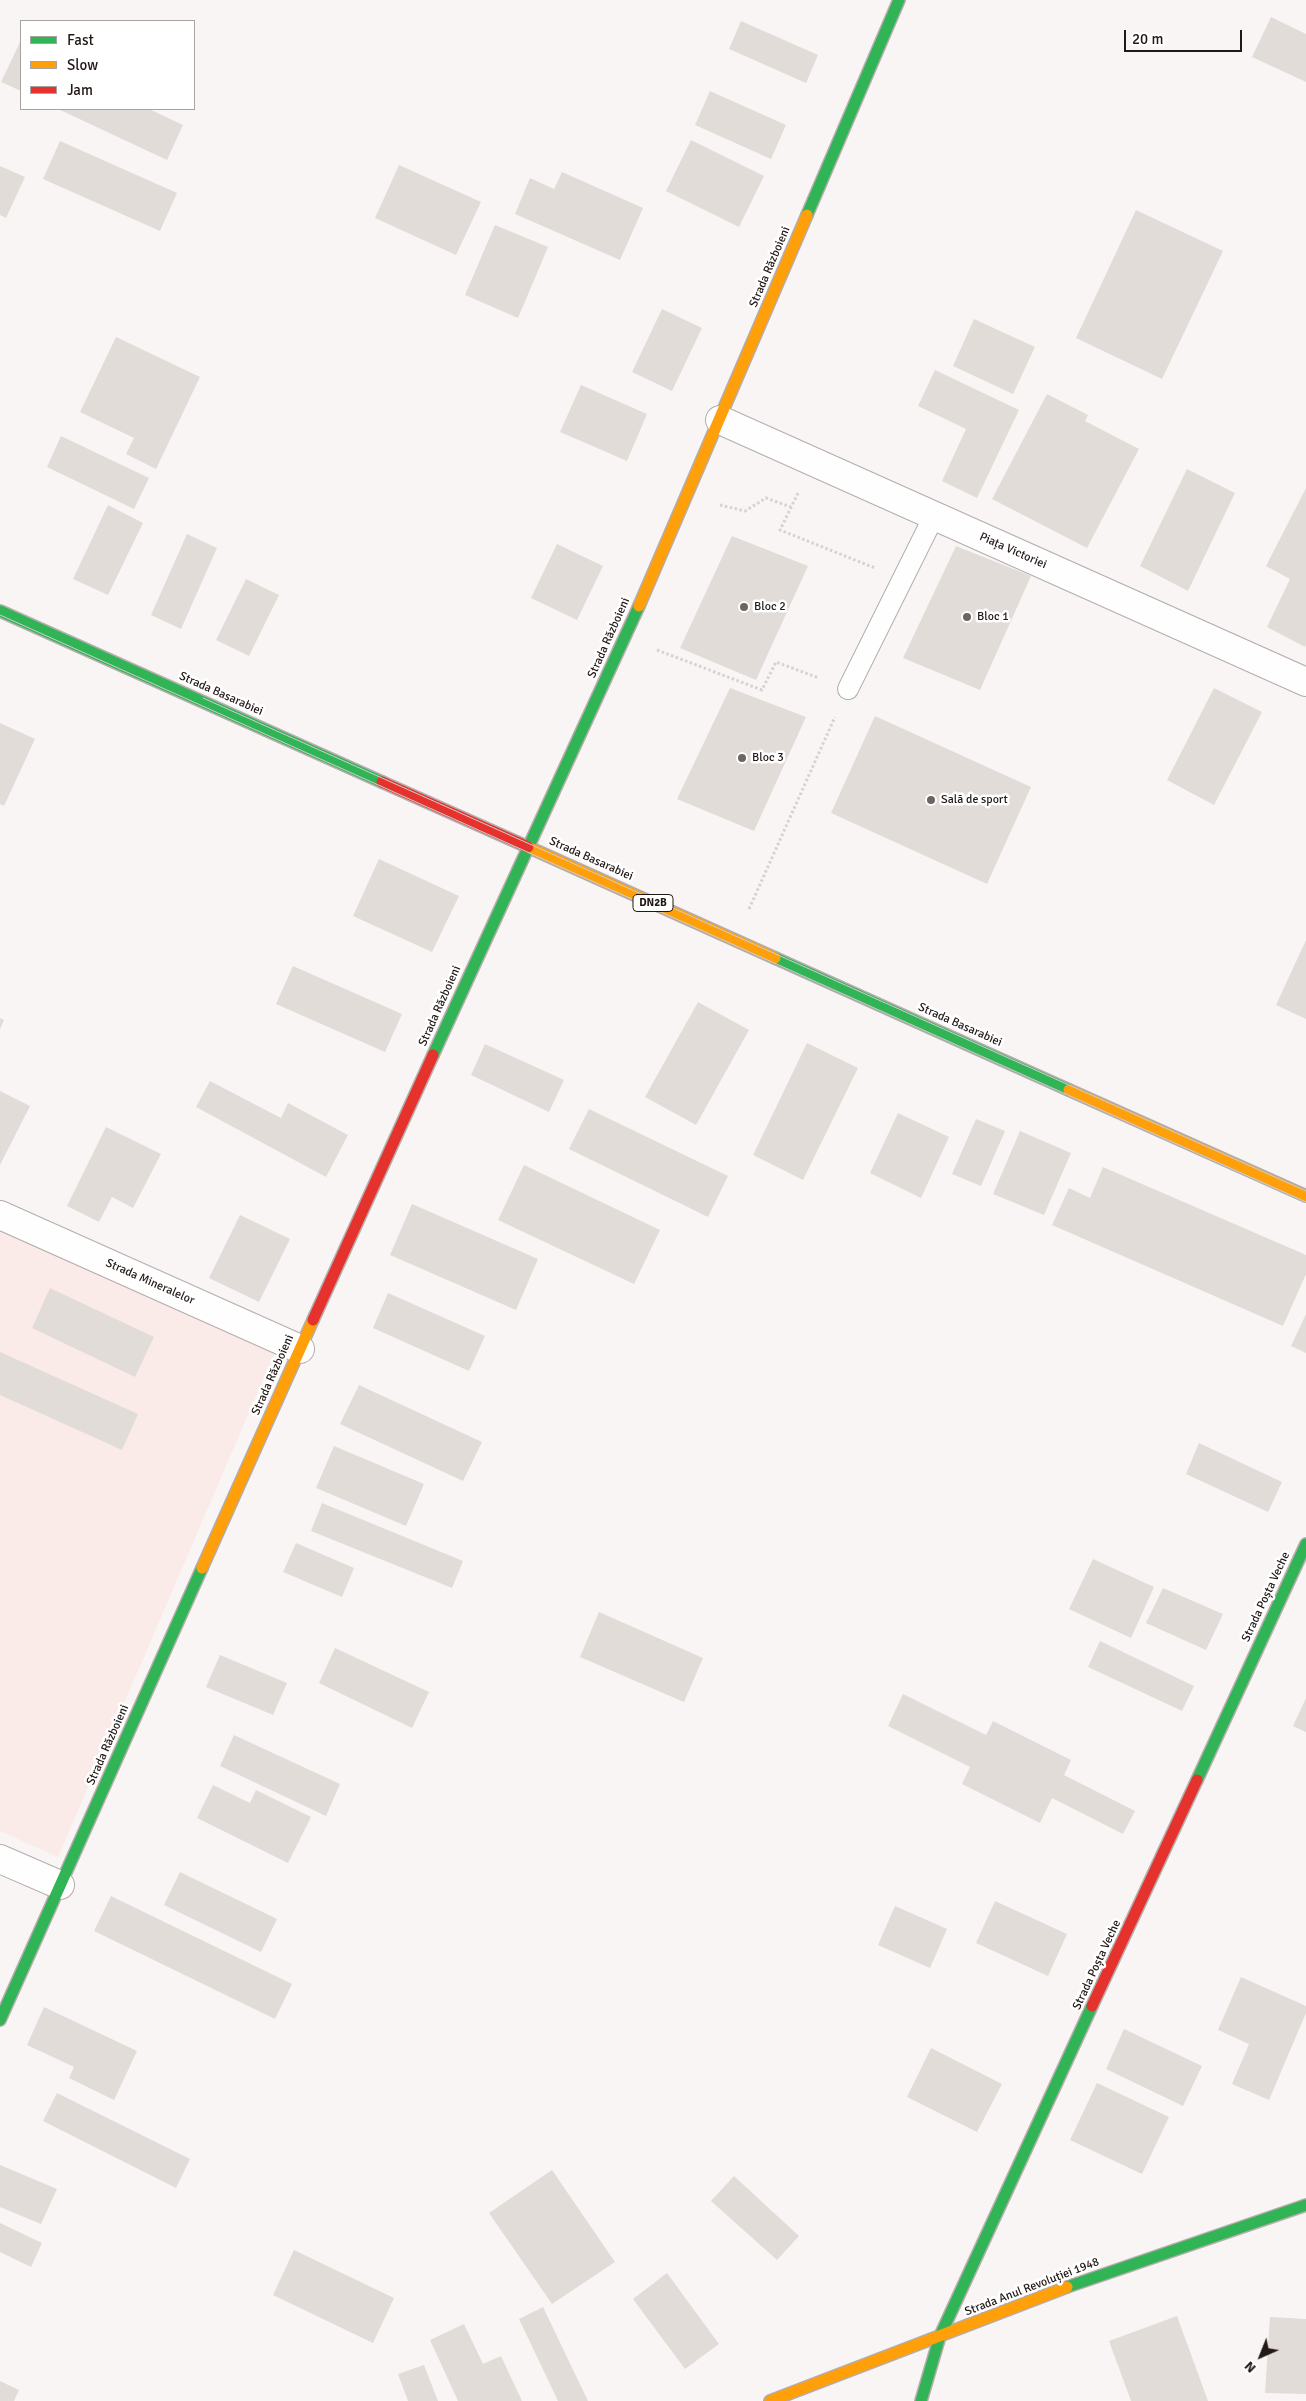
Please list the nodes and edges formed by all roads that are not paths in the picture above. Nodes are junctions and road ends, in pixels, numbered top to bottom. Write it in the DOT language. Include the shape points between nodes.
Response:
graph roads {
  1 [pos="899,0"];
  2 [pos="720,420"];
  3 [pos="934,516"];
  4 [pos="0,611"];
  5 [pos="1306,682"];
  6 [pos="848,689"];
  7 [pos="528,846"];
  8 [pos="1306,1196"];
  9 [pos="0,1215"];
  10 [pos="300,1349"];
  11 [pos="1306,1544"];
  12 [pos="0,1859"];
  13 [pos="60,1885"];
  14 [pos="0,2020"];
  15 [pos="1306,2205"];
  16 [pos="940,2336"];
  17 [pos="770,2401"];
  18 [pos="921,2401"];
  1 -- 2 [label="street, Strada Războieni"];
  2 -- 3 [label="street, Piața Victoriei"];
  2 -- 7 [label="street, Strada Războieni" via="625,639"];
  3 -- 5 [label="street, Piața Victoriei"];
  3 -- 6 [label="lane"];
  4 -- 7 [label="street, Strada Basarabiei / DN2B"];
  7 -- 8 [label="street, Strada Basarabiei / DN2B"];
  7 -- 10 [label="street, Strada Războieni"];
  9 -- 10 [label="street, Strada Mineralelor"];
  10 -- 13 [label="street, Strada Războieni"];
  11 -- 16 [label="street, Strada Poșta Veche"];
  12 -- 13 [label="street"];
  13 -- 14 [label="street, Strada Războieni"];
  15 -- 16 [label="street, Strada Anul Revoluției 1948" via="1094,2278"];
  16 -- 17 [label="street, Strada Anul Revoluției 1948"];
  16 -- 18 [label="street, Strada Poșta Veche"];
}
